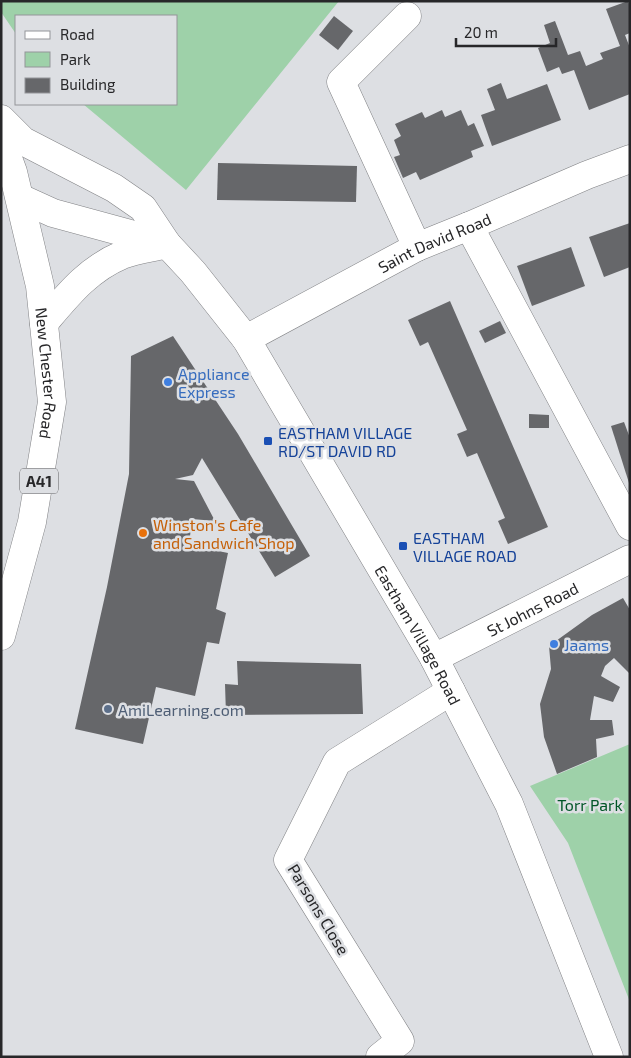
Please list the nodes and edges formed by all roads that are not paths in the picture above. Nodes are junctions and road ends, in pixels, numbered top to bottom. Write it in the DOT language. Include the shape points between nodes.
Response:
graph roads {
  1 [pos="407,16"];
  2 [pos="1,119"];
  3 [pos="1,139"];
  4 [pos="630,159"];
  5 [pos="20,198"];
  6 [pos="469,226"];
  7 [pos="167,244"];
  8 [pos="417,247"];
  9 [pos="44,323"];
  10 [pos="246,339"];
  11 [pos="630,526"];
  12 [pos="630,559"];
  13 [pos="1,636"];
  14 [pos="434,658"];
  15 [pos="451,691"];
  16 [pos="380,1057"];
  17 [pos="609,1057"];
  1 -- 8 [label="main road" via="341,82"];
  2 -- 7 [label="main road, Eastham Village Road" via="23,141 114,188 143,208"];
  3 -- 5 [label="main road, New Chester Road / A41"];
  4 -- 6 [label="main road, Saint David Road"];
  5 -- 7 [label="main road" via="53,213"];
  5 -- 9 [label="main road, New Chester Road / A41" via="40,286"];
  6 -- 8 [label="main road, Saint David Road"];
  6 -- 11 [label="main road"];
  7 -- 9 [label="main road" via="123,255 104,265 75,286"];
  7 -- 10 [label="main road, Eastham Village Road"];
  8 -- 10 [label="main road, Saint David Road"];
  9 -- 13 [label="main road, New Chester Road / A41" via="52,402 32,522"];
  10 -- 14 [label="main road, Eastham Village Road"];
  12 -- 14 [label="main road, St Johns Road"];
  14 -- 15 [label="main road, Eastham Village Road"];
  15 -- 16 [label="main road, Parsons Close" via="337,762 288,860 400,1042"];
  15 -- 17 [label="main road, Eastham Village Road" via="509,804"];
}
